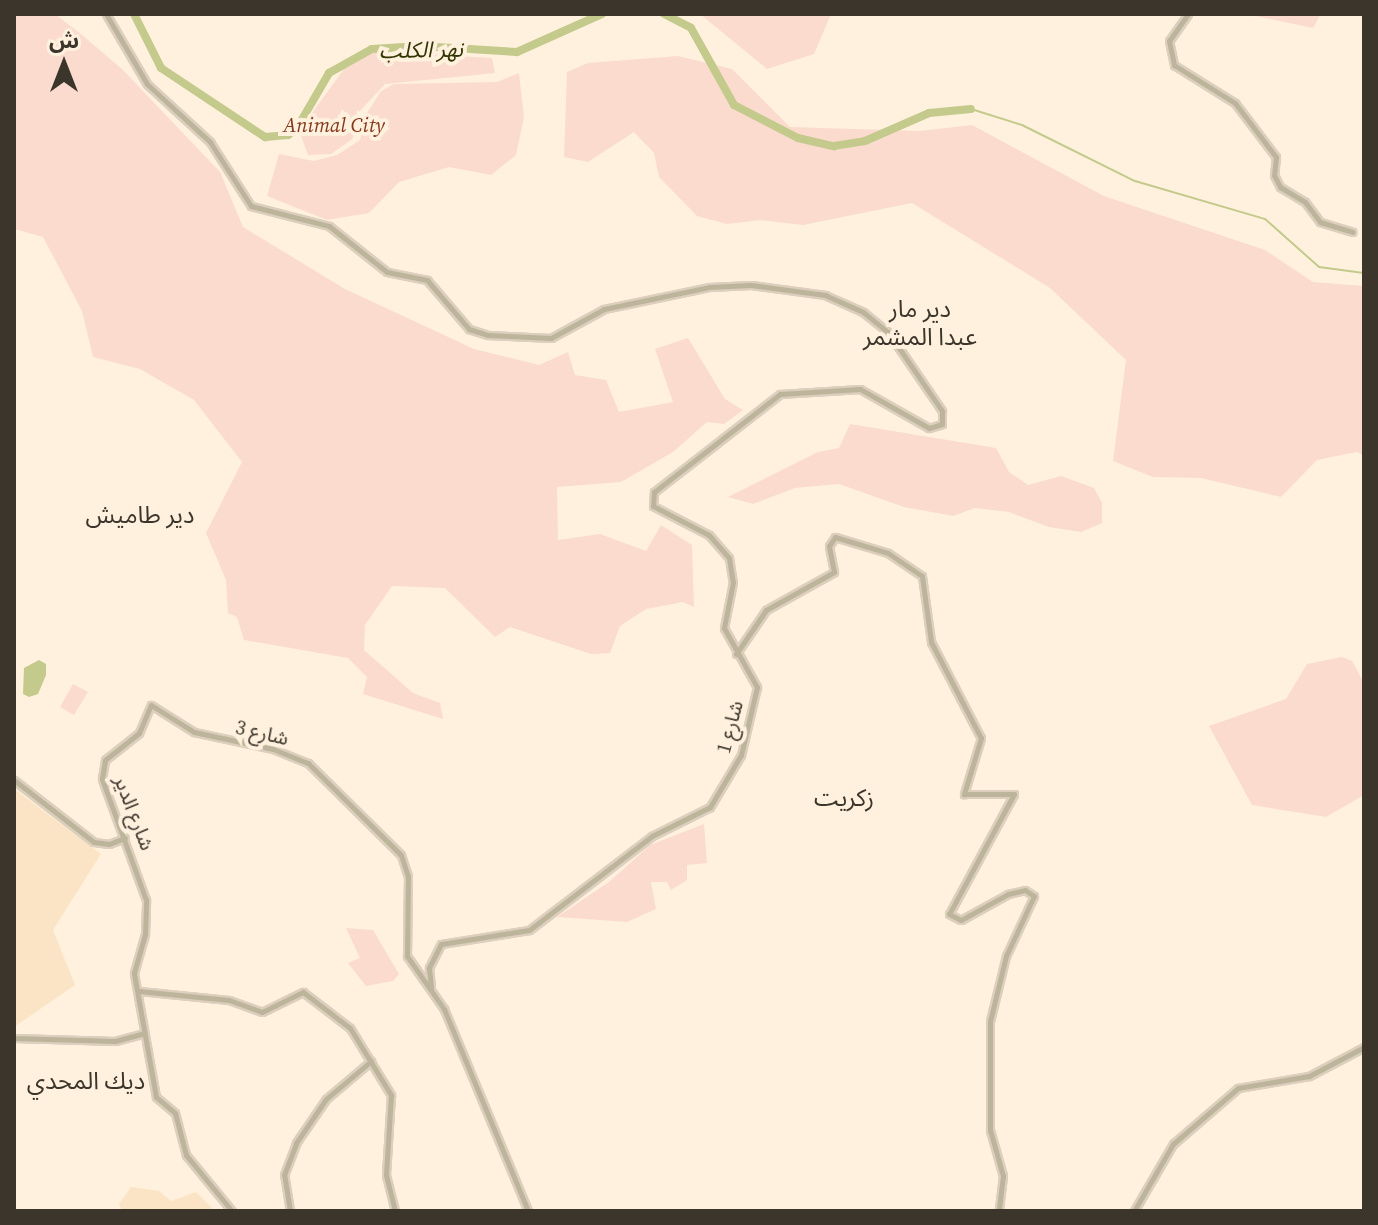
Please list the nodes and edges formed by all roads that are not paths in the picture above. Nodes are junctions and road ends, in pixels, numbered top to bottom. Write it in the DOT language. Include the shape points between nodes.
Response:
graph roads {
  1 [pos="106,14"];
  2 [pos="1188,14"];
  3 [pos="1352,232"];
  4 [pos="736,654"];
  5 [pos="151,705"];
  6 [pos="14,780"];
  7 [pos="125,838"];
  8 [pos="431,988"];
  9 [pos="139,991"];
  10 [pos="144,1033"];
  11 [pos="14,1038"];
  12 [pos="1364,1047"];
  13 [pos="371,1060"];
  14 [pos="364,1071"];
  15 [pos="378,1075"];
  16 [pos="232,1211"];
  17 [pos="290,1211"];
  18 [pos="395,1211"];
  19 [pos="528,1211"];
  20 [pos="999,1211"];
  21 [pos="1134,1211"];
  1 -- 4 [label="street, شارع 1" via="147,84 210,142 251,206 339,231 387,272 436,286 457,316 479,333 551,338 629,302 689,289 751,285 838,299 888,332 942,411 941,425 913,424 860,389 780,394 652,494 653,506 709,535 729,558 733,582 724,625"];
  2 -- 3 [label="street" via="1169,41 1174,65 1235,103 1276,157 1274,175 1280,187 1305,202 1320,222"];
  4 -- 8 [label="street, شارع 1" via="757,687 741,755 710,807 661,831 529,930 441,944 429,968"];
  4 -- 20 [label="street" via="766,610 834,572 829,546 835,537 888,553 922,576 931,642 981,738 964,794 1014,794 949,914 961,920 1008,894 1029,891 1034,896 1009,946 991,1015 990,1130 1003,1168"];
  5 -- 7 [label="street, شارع الدير" via="139,733 114,749 102,765 102,779"];
  5 -- 8 [label="street, شارع 3" via="194,732 298,758 357,807 407,863 404,948"];
  6 -- 7 [label="street" via="94,842"];
  7 -- 9 [label="street, شارع الدير" via="146,900 134,967"];
  8 -- 19 [label="street, شارع 3"];
  9 -- 10 [label="street, شارع الدير"];
  9 -- 13 [label="street" via="229,1000 262,1012 303,992 356,1033"];
  10 -- 11 [label="street" via="115,1041"];
  10 -- 16 [label="street, شارع الدير" via="156,1097 175,1113 186,1155"];
  12 -- 21 [label="street" via="1309,1076 1238,1088 1173,1144"];
  13 -- 14 [label="street"];
  13 -- 15 [label="street"];
  14 -- 15 [label="street"];
  14 -- 17 [label="street" via="329,1096 296,1143 284,1175"];
  15 -- 18 [label="street" via="393,1104 386,1175"];
}
